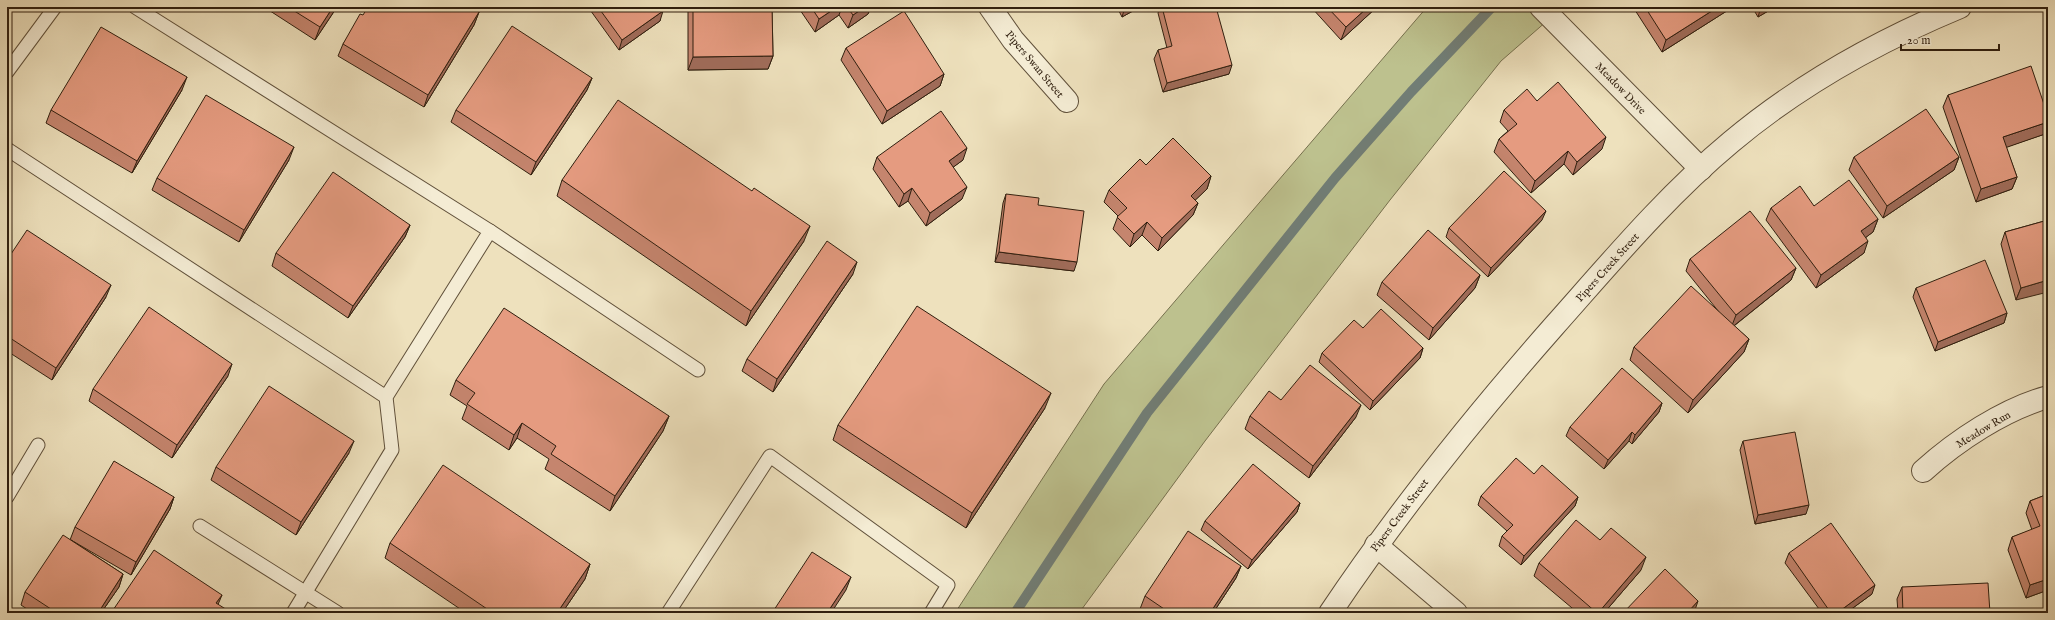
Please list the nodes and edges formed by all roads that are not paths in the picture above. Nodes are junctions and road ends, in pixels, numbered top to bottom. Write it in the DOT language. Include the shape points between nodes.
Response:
graph roads {
  1 [pos="55,7"];
  2 [pos="135,7"];
  3 [pos="990,7"];
  4 [pos="1541,7"];
  5 [pos="1960,7"];
  6 [pos="7,72"];
  7 [pos="1067,101"];
  8 [pos="7,150"];
  9 [pos="1701,170"];
  10 [pos="490,231"];
  11 [pos="698,370"];
  12 [pos="386,397"];
  13 [pos="2048,397"];
  14 [pos="38,445"];
  15 [pos="1923,471"];
  16 [pos="7,497"];
  17 [pos="200,526"];
  18 [pos="1376,544"];
  19 [pos="305,593"];
  20 [pos="293,613"];
  21 [pos="338,613"];
  22 [pos="668,613"];
  23 [pos="931,613"];
  24 [pos="1330,613"];
  25 [pos="1456,613"];
  1 -- 6 [label="lane"];
  2 -- 10 [label="lane"];
  3 -- 7 [label="street, Pipers Swan Street" via="1014,40"];
  4 -- 9 [label="street, Meadow Drive"];
  5 -- 9 [label="street, Pipers Creek Street" via="1895,36 1827,74 1761,118"];
  8 -- 12 [label="lane"];
  9 -- 18 [label="street, Pipers Creek Street" via="1614,259 1506,380"];
  10 -- 11 [label="lane"];
  10 -- 12 [label="lane"];
  12 -- 19 [label="lane" via="392,450"];
  13 -- 15 [label="street, Meadow Run" via="2016,409 1987,425"];
  14 -- 16 [label="lane"];
  17 -- 19 [label="lane"];
  18 -- 24 [label="street, Pipers Creek Street"];
  18 -- 25 [label="street"];
  19 -- 20 [label="lane"];
  19 -- 21 [label="lane"];
  22 -- 23 [label="lane" via="770,456 948,585"];
}
